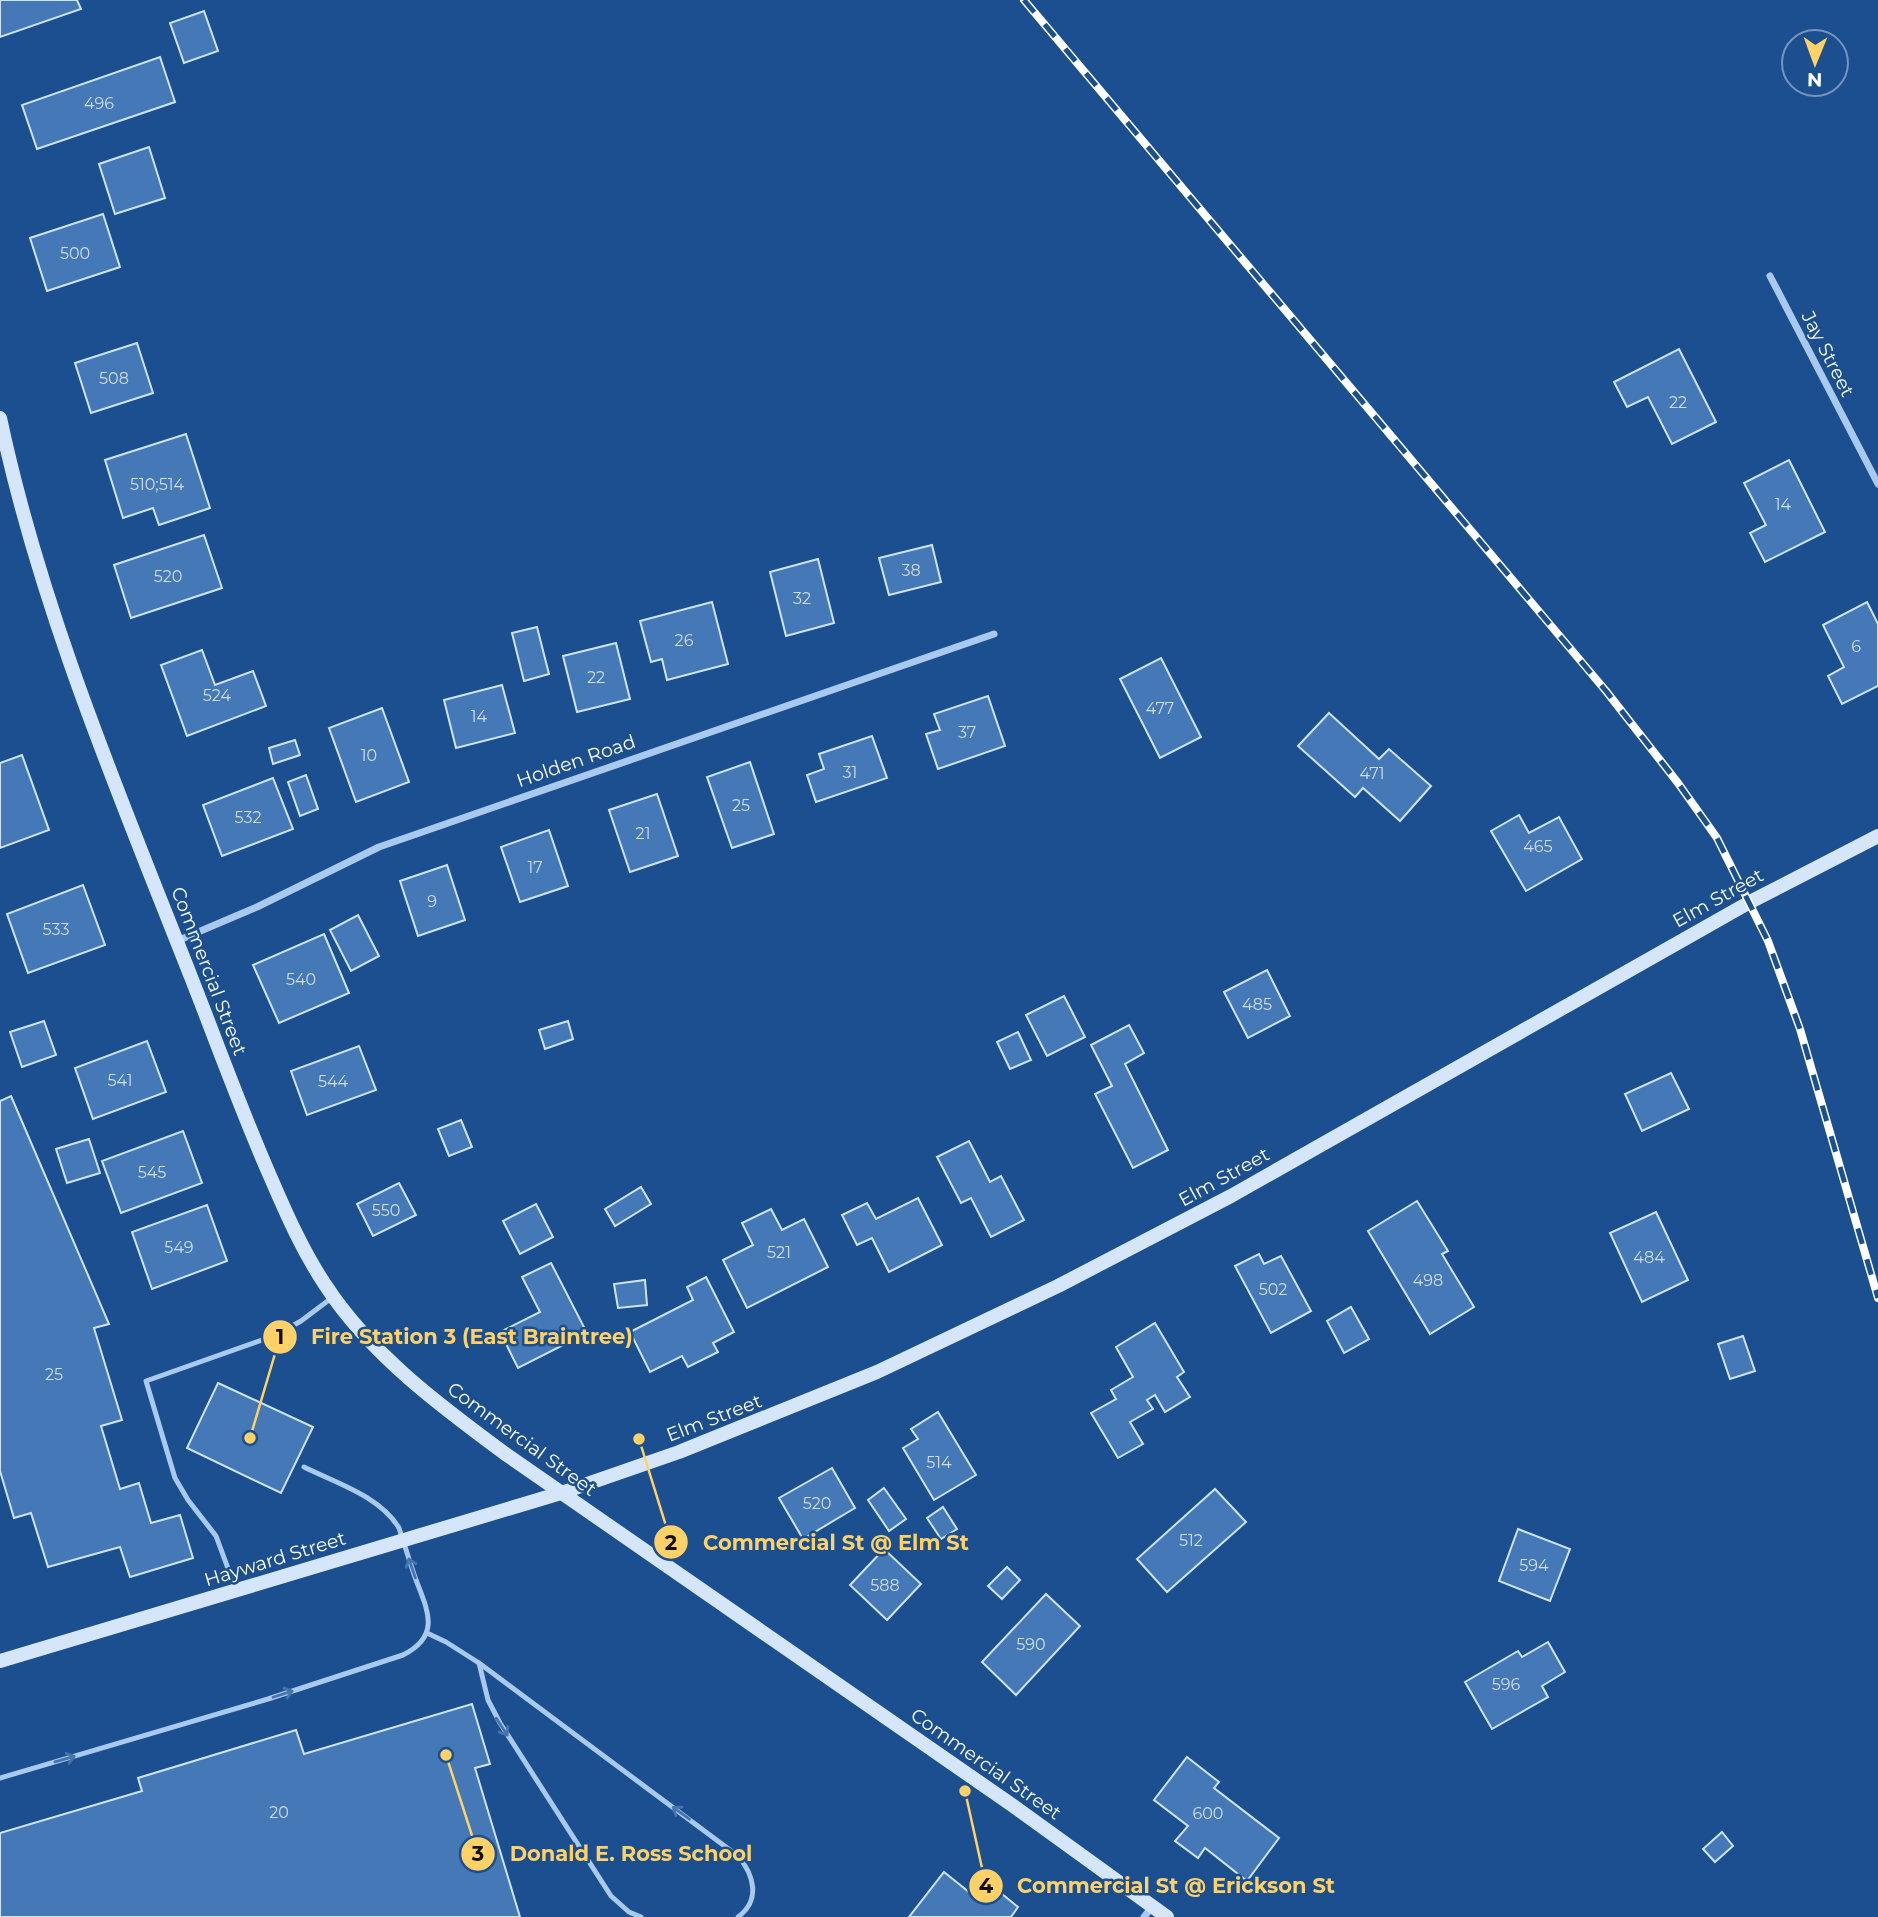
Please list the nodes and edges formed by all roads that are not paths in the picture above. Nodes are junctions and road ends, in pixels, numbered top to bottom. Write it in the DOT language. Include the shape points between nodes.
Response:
graph roads {
  1 [pos="1770,276"];
  2 [pos="0,418"];
  3 [pos="1878,484"];
  4 [pos="994,634"];
  5 [pos="1878,836"];
  6 [pos="177,941"];
  7 [pos="333,1297"];
  8 [pos="304,1467"];
  9 [pos="561,1493"];
  10 [pos="403,1540"];
  11 [pos="236,1590"];
  12 [pos="427,1633"];
  13 [pos="0,1661"];
  14 [pos="478,1663"];
  15 [pos="0,1778"];
  16 [pos="1148,1912"];
  17 [pos="641,1917"];
  18 [pos="738,1917"];
  19 [pos="1167,1917"];
  1 -- 3 [label="street, Jay Street"];
  2 -- 6 [label="main road, Commercial Street" via="48,600"];
  4 -- 6 [label="street, Holden Road" via="390,842"];
  5 -- 9 [label="main road, Elm Street" via="1750,902 1231,1196 1034,1298 782,1412"];
  6 -- 7 [label="main road, Commercial Street" via="286,1213"];
  7 -- 9 [label="main road, Commercial Street" via="361,1331 429,1395"];
  7 -- 11 [label="lane" via="276,1335 146,1381 176,1478 216,1536"];
  8 -- 10 [label="lane" via="384,1509"];
  9 -- 10 [label="main road, Hayward Street"];
  9 -- 16 [label="main road, Commercial Street" via="1012,1805"];
  10 -- 11 [label="main road, Hayward Street"];
  12 -- 10 [label="lane, one-way" via="429,1613"];
  11 -- 13 [label="main road, Hayward Street"];
  12 -- 14 [label="lane"];
  15 -- 12 [label="lane, one-way" via="403,1655"];
  14 -- 17 [label="lane, one-way" via="493,1712 611,1896"];
  18 -- 14 [label="lane, one-way" via="754,1890 738,1856"];
  16 -- 19 [label="main road, Commercial Street"];
}
